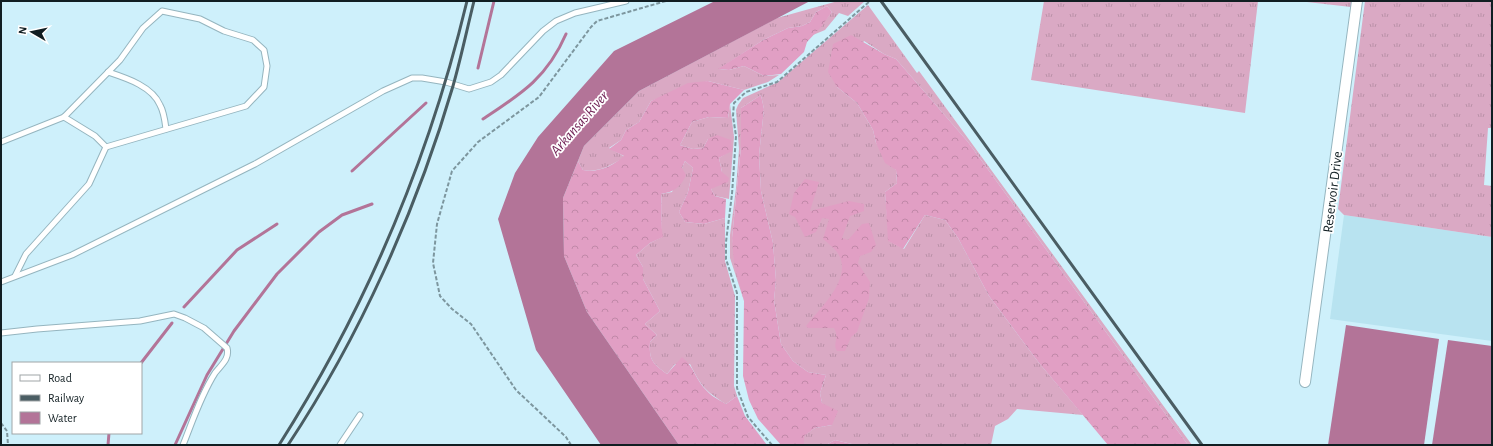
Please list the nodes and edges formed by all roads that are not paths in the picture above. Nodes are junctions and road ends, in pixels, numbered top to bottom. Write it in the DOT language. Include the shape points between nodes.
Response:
graph roads {
  1 [pos="626,1"];
  2 [pos="1356,1"];
  3 [pos="108,72"];
  4 [pos="64,117"];
  5 [pos="166,129"];
  6 [pos="1,142"];
  7 [pos="106,147"];
  8 [pos="15,276"];
  9 [pos="1,282"];
  10 [pos="1,333"];
  11 [pos="1305,382"];
  12 [pos="360,415"];
  13 [pos="183,445"];
  14 [pos="340,445"];
  1 -- 8 [label="lane" via="575,13 556,21 491,82 469,89 446,82 412,78 248,168 72,255"];
  2 -- 11 [label="street, Reservoir Drive"];
  3 -- 4 [label="lane"];
  3 -- 5 [label="lane" via="133,81 149,92 160,104"];
  3 -- 5 [label="lane" via="143,28 162,11 200,19 224,31 252,40 264,50 267,66 264,87 246,106"];
  4 -- 6 [label="lane"];
  4 -- 7 [label="lane" via="95,136"];
  5 -- 7 [label="lane"];
  7 -- 8 [label="lane" via="90,184 26,254"];
  8 -- 9 [label="lane"];
  10 -- 13 [label="lane" via="140,321 174,314 204,328 227,348 228,352 202,398"];
  12 -- 14 [label="lane"];
}
